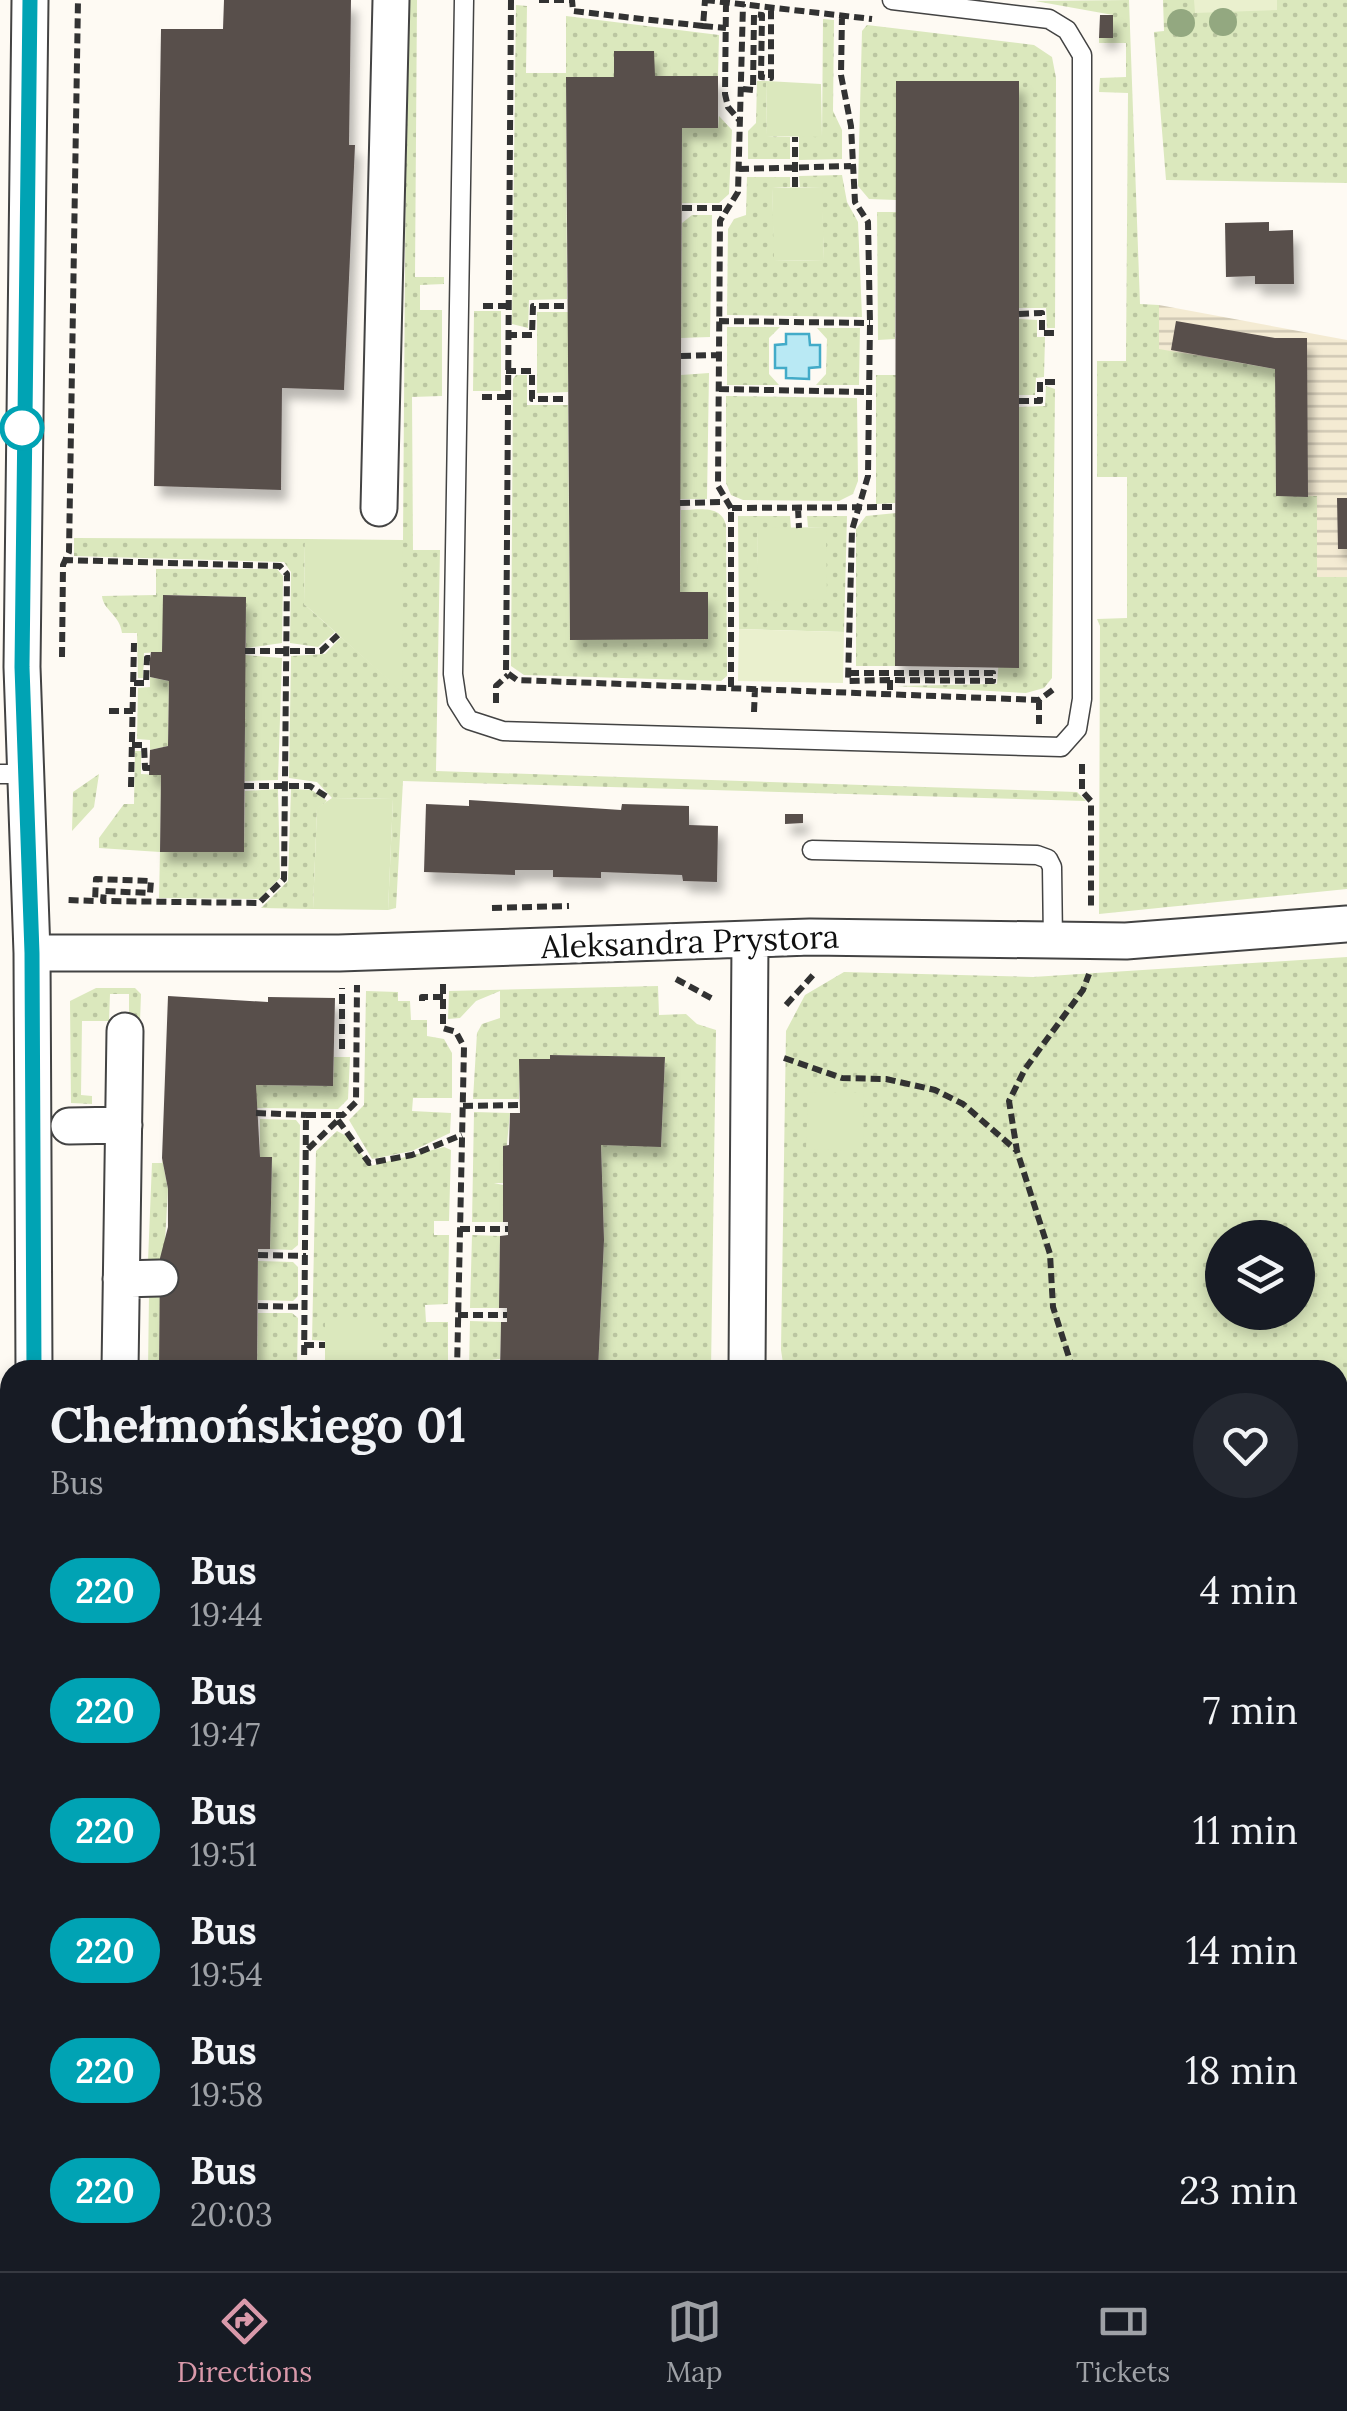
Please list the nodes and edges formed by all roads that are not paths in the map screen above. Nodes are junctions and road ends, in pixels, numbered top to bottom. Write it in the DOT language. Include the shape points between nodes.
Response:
graph roads {
  1 [pos="30,0"];
  2 [pos="391,0"];
  3 [pos="464,0"];
  4 [pos="892,0"];
  5 [pos="13,176"];
  6 [pos="380,508"];
  7 [pos="14,774"];
  8 [pos="812,850"];
  9 [pos="1347,924"];
  10 [pos="750,940"];
  11 [pos="32,953"];
  12 [pos="1063,954"];
  13 [pos="125,1032"];
  14 [pos="124,1125"];
  15 [pos="33,1126"];
  16 [pos="69,1126"];
  17 [pos="121,1278"];
  18 [pos="160,1278"];
  19 [pos="20,1360"];
  20 [pos="120,1360"];
  21 [pos="748,1360"];
  1 -- 5 [label="street"];
  2 -- 6 [label="street"];
  3 -- 4 [label="lane" via="453,674 462,712 477,726 503,730 1061,748 1078,729 1082,699 1082,55 1067,30 1048,20"];
  5 -- 7 [label="street" via="22,420"];
  7 -- 11 [label="street"];
  8 -- 12 [label="lane" via="1048,859"];
  9 -- 12 [label="street, Aleksandra Prystora" via="1126,941"];
  10 -- 11 [label="street, Aleksandra Prystora"];
  10 -- 12 [label="street, Aleksandra Prystora" via="867,937"];
  10 -- 21 [label="street"];
  11 -- 15 [label="street"];
  13 -- 14 [label="street"];
  14 -- 16 [label="street"];
  14 -- 17 [label="street"];
  15 -- 16 [label="lane"];
  15 -- 19 [label="street"];
  17 -- 18 [label="street"];
  17 -- 20 [label="street"];
}
